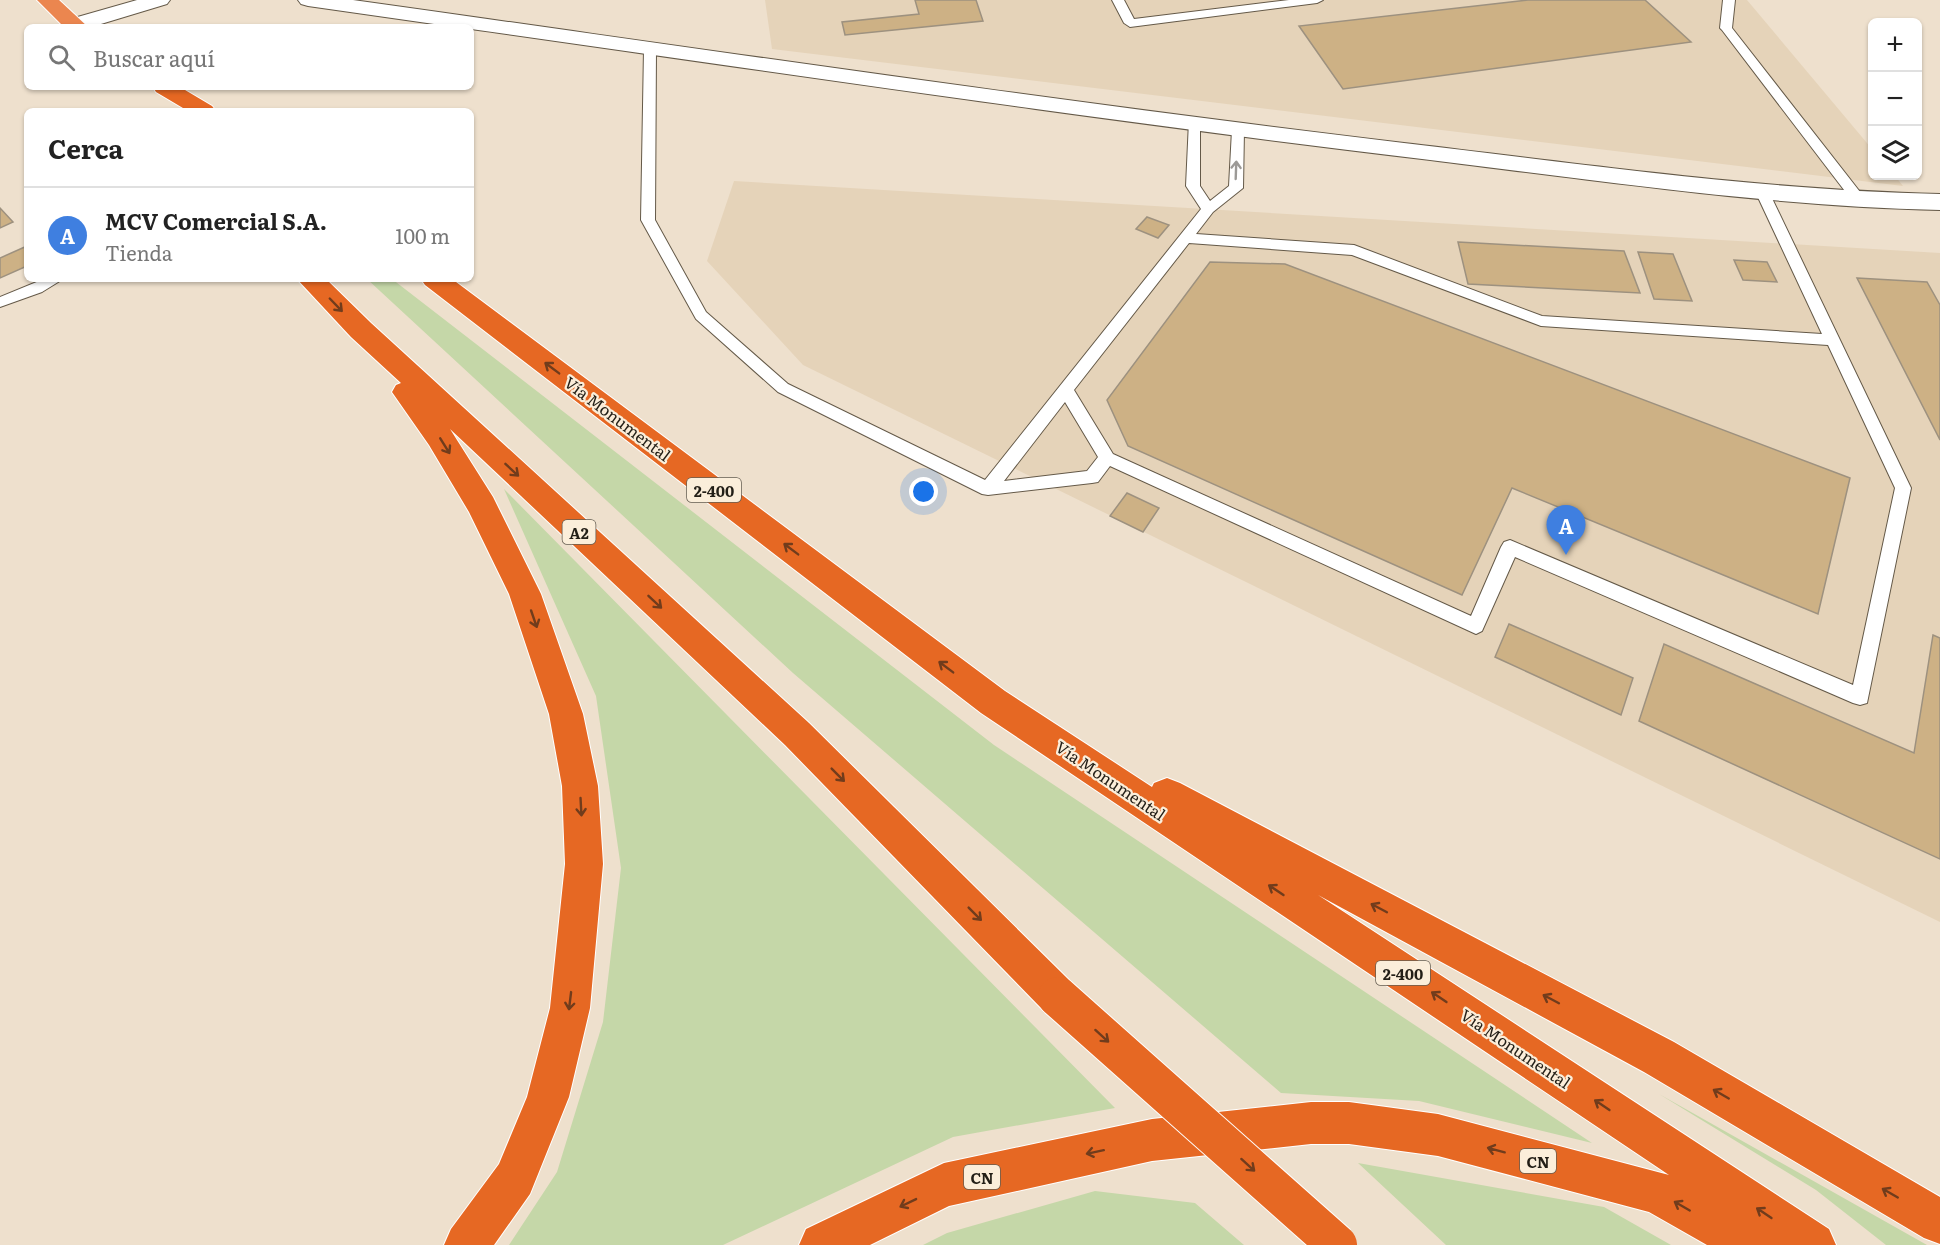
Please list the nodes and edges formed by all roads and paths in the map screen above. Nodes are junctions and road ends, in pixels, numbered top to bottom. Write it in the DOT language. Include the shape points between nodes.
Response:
graph roads {
  1 [pos="47,0"];
  2 [pos="160,0"];
  3 [pos="308,0"];
  4 [pos="1118,0"];
  5 [pos="1317,0"];
  6 [pos="1730,0"];
  7 [pos="364,3"];
  8 [pos="74,24"];
  9 [pos="82,24"];
  10 [pos="650,49"];
  11 [pos="152,92"];
  12 [pos="196,108"];
  13 [pos="1194,124"];
  14 [pos="1238,130"];
  15 [pos="1763,193"];
  16 [pos="1859,200"];
  17 [pos="1937,203"];
  18 [pos="1208,209"];
  19 [pos="1185,238"];
  20 [pos="50,282"];
  21 [pos="313,282"];
  22 [pos="438,282"];
  23 [pos="0,302"];
  24 [pos="361,330"];
  25 [pos="1833,340"];
  26 [pos="1066,390"];
  27 [pos="1107,458"];
  28 [pos="988,489"];
  29 [pos="993,702"];
  30 [pos="1940,1222"];
  31 [pos="468,1245"];
  32 [pos="822,1245"];
  33 [pos="1337,1245"];
  34 [pos="1751,1245"];
  35 [pos="1813,1245"];
  1 -- 8 [label="highway"];
  2 -- 9 [label="street"];
  3 -- 7 [label="street"];
  4 -- 5 [label="lane" via="1130,23"];
  6 -- 16 [label="lane" via="1726,28"];
  7 -- 10 [label="street"];
  10 -- 13 [label="street"];
  10 -- 28 [label="lane" via="648,220 700,315 783,388"];
  11 -- 12 [label="highway"];
  13 -- 14 [label="street"];
  13 -- 18 [label="lane" via="1193,186"];
  14 -- 15 [label="street"];
  18 -- 14 [label="lane, one-way" via="1236,188"];
  15 -- 16 [label="street"];
  15 -- 25 [label="lane"];
  16 -- 17 [label="street"];
  18 -- 19 [label="lane"];
  19 -- 25 [label="lane" via="1354,250 1541,321"];
  19 -- 26 [label="lane"];
  20 -- 23 [label="lane"];
  21 -- 24 [label="highway, one-way"];
  29 -- 22 [label="highway, Vía Monumental / 2-400, one-way"];
  24 -- 31 [label="highway, one-way" via="439,437 482,506 525,594 566,714 580,786 584,864 570,1008 551,1086 515,1179"];
  24 -- 33 [label="highway, A2, one-way, bridge" via="797,734 1058,997"];
  25 -- 27 [label="lane" via="1903,488 1860,697 1510,547 1476,626"];
  26 -- 27 [label="lane"];
  26 -- 28 [label="lane"];
  27 -- 28 [label="lane" via="1092,477"];
  30 -- 29 [label="highway, one-way" via="1659,1057"];
  35 -- 29 [label="highway, Vía Monumental / 2-400, one-way"];
  34 -- 32 [label="highway, CN, one-way" via="1657,1192 1438,1135 1349,1123 1311,1123 1152,1140 944,1185"];
}
